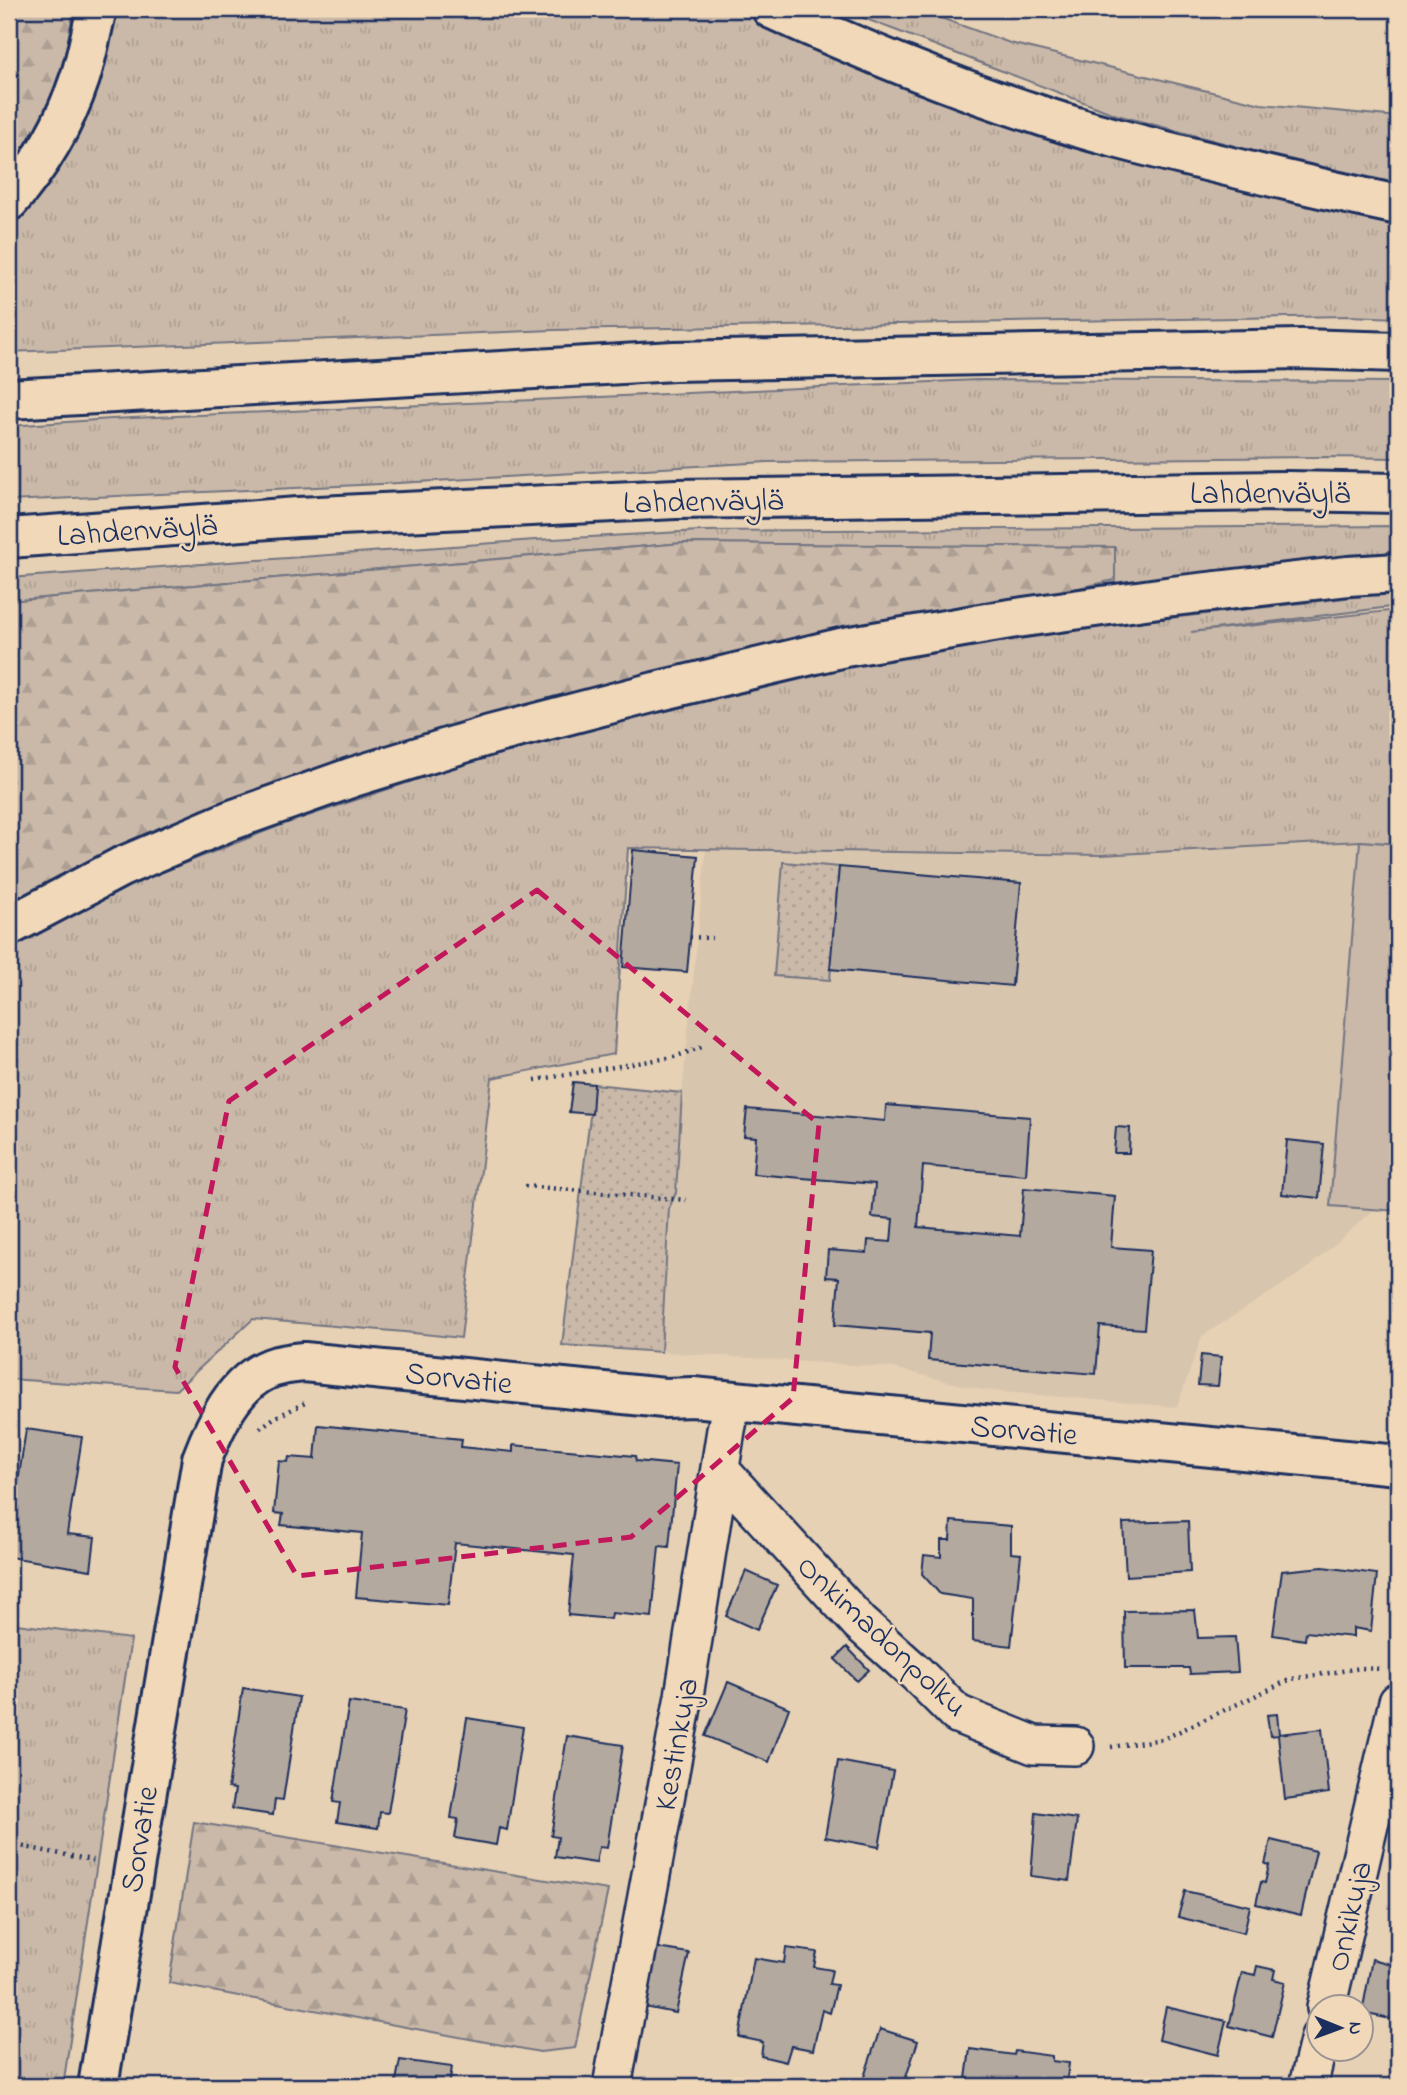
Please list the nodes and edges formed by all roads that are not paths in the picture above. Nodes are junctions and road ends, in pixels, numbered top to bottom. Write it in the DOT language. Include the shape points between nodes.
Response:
graph roads {
  1 [pos="97,9"];
  2 [pos="772,9"];
  3 [pos="9,201"];
  4 [pos="1398,205"];
  5 [pos="1398,352"];
  6 [pos="9,399"];
  7 [pos="1398,493"];
  8 [pos="9,538"];
  9 [pos="1398,573"];
  10 [pos="9,926"];
  11 [pos="732,1401"];
  12 [pos="1398,1465"];
  13 [pos="720,1470"];
  14 [pos="1392,1686"];
  15 [pos="1075,1746"];
  16 [pos="1329,1994"];
  17 [pos="1313,2064"];
  18 [pos="98,2086"];
  19 [pos="612,2086"];
  20 [pos="1308,2086"];
  1 -- 3 [label="main road" via="80,78 60,127"];
  2 -- 4 [label="main road" via="1034,114 1136,144"];
  5 -- 6 [label="main road" via="674,361"];
  7 -- 8 [label="main road, Lahdenväylä" via="676,499 298,517"];
  9 -- 10 [label="main road" via="1173,596 1010,619 845,647 655,692 490,735 229,821 121,867"];
  11 -- 12 [label="main road, Sorvatie"];
  11 -- 13 [label="street, Kestinkuja"];
  11 -- 18 [label="main road, Sorvatie" via="304,1362 270,1368 238,1392 202,1459"];
  13 -- 15 [label="street, Onkimadonpolku" via="860,1623 957,1714 1034,1745"];
  13 -- 19 [label="street, Kestinkuja" via="684,1696"];
  14 -- 16 [label="street, Onkikuja"];
  17 -- 20 [label="street"];
}
